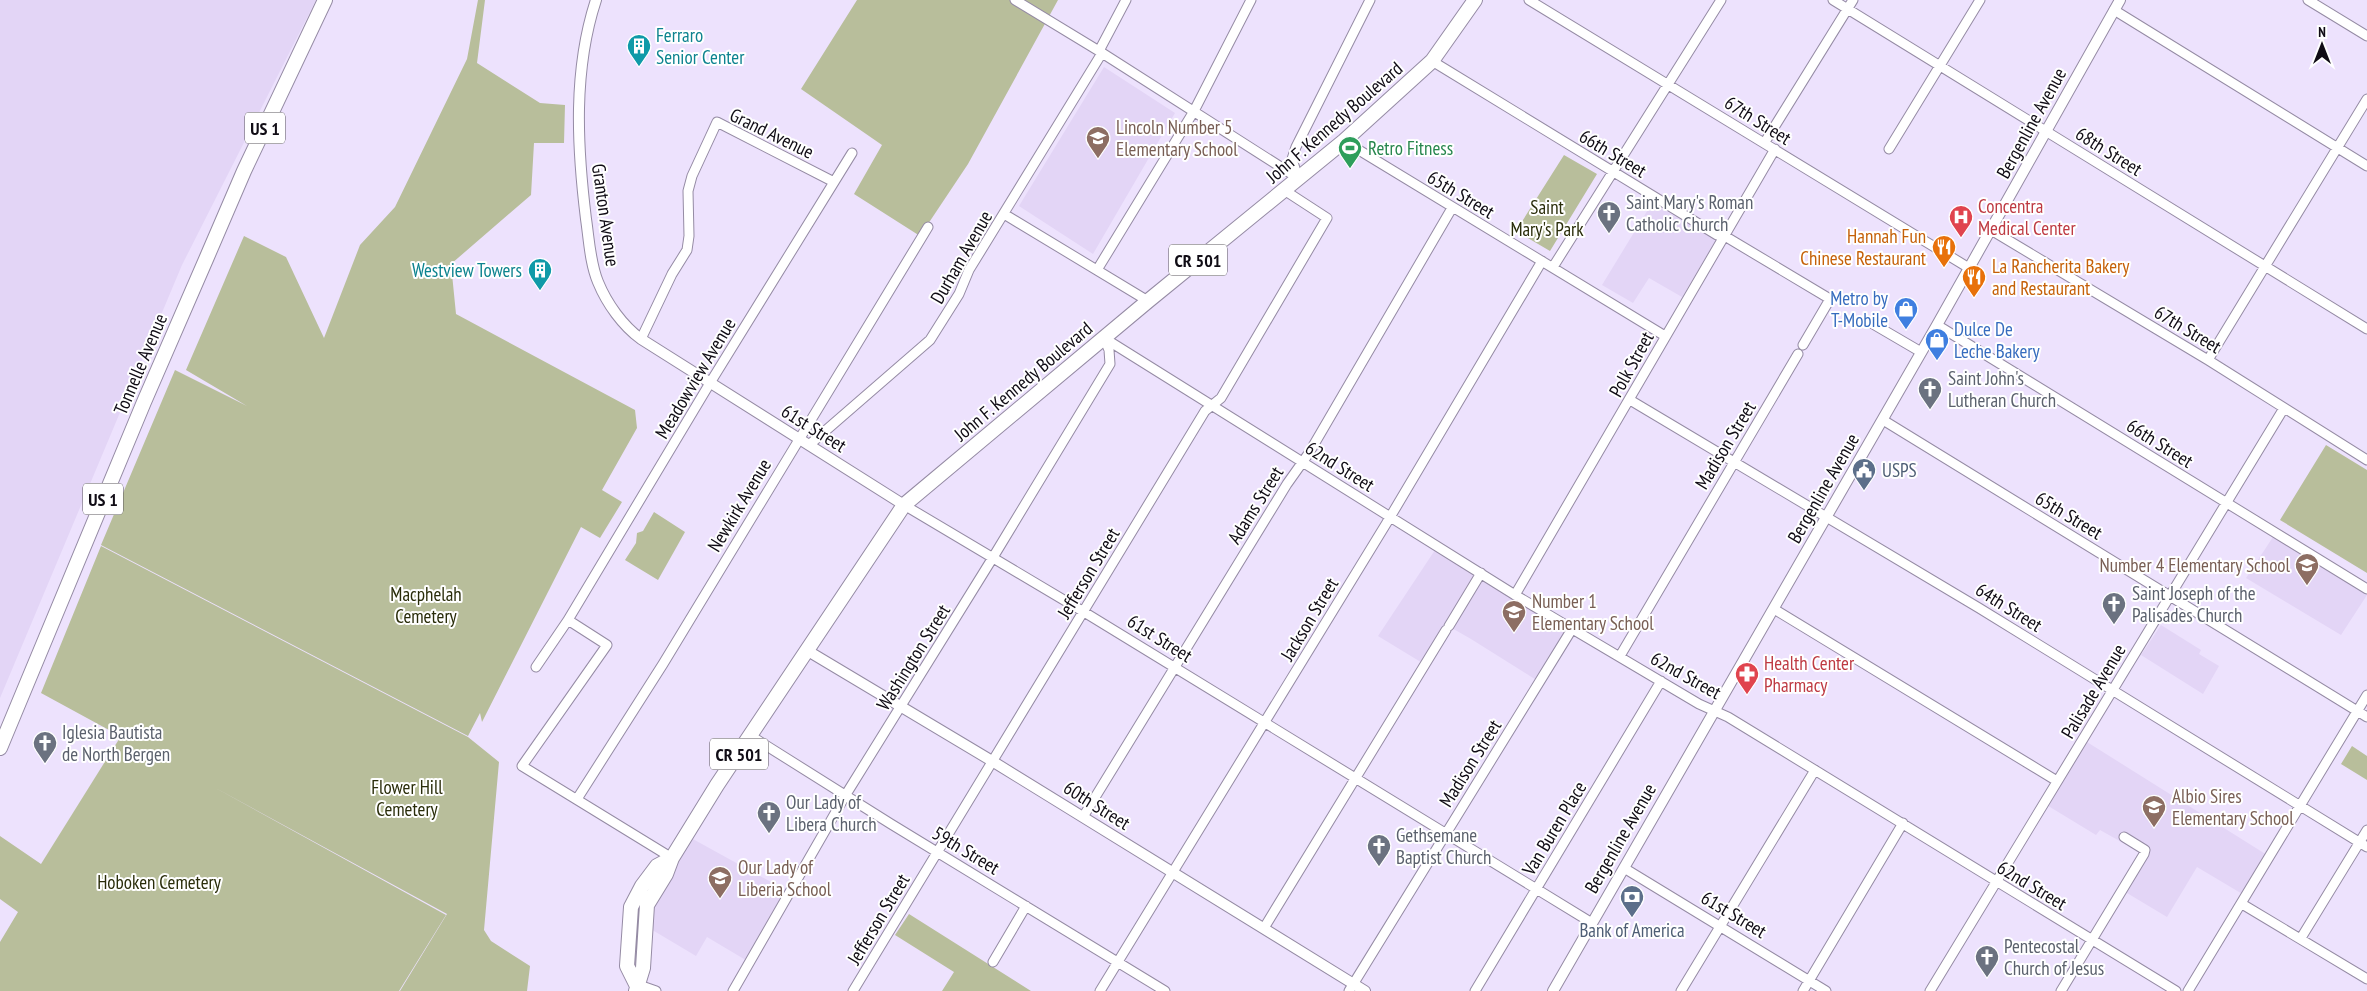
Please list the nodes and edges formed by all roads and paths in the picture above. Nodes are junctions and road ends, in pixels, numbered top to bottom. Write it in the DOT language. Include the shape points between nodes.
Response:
graph roads {
  1 [pos="325,0"];
  2 [pos="596,0"];
  3 [pos="1015,0"];
  4 [pos="1126,0"];
  5 [pos="1251,0"];
  6 [pos="1370,0"];
  7 [pos="1474,0"];
  8 [pos="1529,0"];
  9 [pos="1720,0"];
  10 [pos="1833,0"];
  11 [pos="1853,0"];
  12 [pos="1980,0"];
  13 [pos="2120,0"];
  14 [pos="2308,0"];
  15 [pos="1848,9"];
  16 [pos="2114,10"];
  17 [pos="2367,36"];
  18 [pos="1100,52"];
  19 [pos="1432,61"];
  20 [pos="1940,65"];
  21 [pos="1668,84"];
  22 [pos="2367,99"];
  23 [pos="1194,111"];
  24 [pos="2046,131"];
  25 [pos="1344,141"];
  26 [pos="1765,142"];
  27 [pos="2337,148"];
  28 [pos="1775,149"];
  29 [pos="1888,149"];
  30 [pos="852,154"];
  31 [pos="2367,166"];
  32 [pos="1614,173"];
  33 [pos="1298,178"];
  34 [pos="834,182"];
  35 [pos="1284,190"];
  36 [pos="1452,208"];
  37 [pos="1004,214"];
  38 [pos="928,227"];
  39 [pos="1991,230"];
  40 [pos="1724,235"];
  41 [pos="1542,261"];
  42 [pos="2265,266"];
  43 [pos="1553,267"];
  44 [pos="1969,268"];
  45 [pos="1097,270"];
  46 [pos="1148,301"];
  47 [pos="1868,321"];
  48 [pos="1937,325"];
  49 [pos="2367,329"];
  50 [pos="1666,336"];
  51 [pos="1104,338"];
  52 [pos="641,340"];
  53 [pos="1803,345"];
  54 [pos="1921,352"];
  55 [pos="1798,354"];
  56 [pos="2208,360"];
  57 [pos="710,383"];
  58 [pos="1630,400"];
  59 [pos="1212,406"];
  60 [pos="2284,408"];
  61 [pos="1882,420"];
  62 [pos="798,438"];
  63 [pos="809,445"];
  64 [pos="2367,460"];
  65 [pos="1302,461"];
  66 [pos="1734,461"];
  67 [pos="2226,503"];
  68 [pos="904,505"];
  69 [pos="1390,517"];
  70 [pos="1826,517"];
  71 [pos="992,559"];
  72 [pos="1481,573"];
  73 [pos="2367,589"];
  74 [pos="1515,595"];
  75 [pos="2170,595"];
  76 [pos="1774,610"];
  77 [pos="1084,612"];
  78 [pos="568,620"];
  79 [pos="1572,629"];
  80 [pos="808,651"];
  81 [pos="1620,656"];
  82 [pos="536,666"];
  83 [pos="1173,667"];
  84 [pos="1661,681"];
  85 [pos="2112,690"];
  86 [pos="2367,695"];
  87 [pos="901,707"];
  88 [pos="1714,710"];
  89 [pos="2357,711"];
  90 [pos="2367,717"];
  91 [pos="1265,723"];
  92 [pos="751,736"];
  93 [pos="0,748"];
  94 [pos="992,761"];
  95 [pos="1815,770"];
  96 [pos="1354,779"];
  97 [pos="2057,781"];
  98 [pos="845,796"];
  99 [pos="577,799"];
  100 [pos="2300,807"];
  101 [pos="1083,817"];
  102 [pos="1903,823"];
  103 [pos="2367,830"];
  104 [pos="1445,834"];
  105 [pos="2124,837"];
  106 [pos="2363,844"];
  107 [pos="937,852"];
  108 [pos="672,858"];
  109 [pos="1624,868"];
  110 [pos="1173,873"];
  111 [pos="1996,882"];
  112 [pos="1537,889"];
  113 [pos="2242,904"];
  114 [pos="1026,906"];
  115 [pos="1592,923"];
  116 [pos="1720,926"];
  117 [pos="1264,928"];
  118 [pos="2301,938"];
  119 [pos="2092,940"];
  120 [pos="993,962"];
  121 [pos="1118,962"];
  122 [pos="2367,979"];
  123 [pos="1809,981"];
  124 [pos="1351,987"];
  125 [pos="636,988"];
  126 [pos="656,991"];
  127 [pos="733,991"];
  128 [pos="853,991"];
  129 [pos="1100,991"];
  130 [pos="1165,991"];
  131 [pos="1365,991"];
  132 [pos="1475,991"];
  133 [pos="1554,991"];
  134 [pos="1681,991"];
  135 [pos="1803,991"];
  136 [pos="1826,991"];
  137 [pos="1930,991"];
  138 [pos="2061,991"];
  139 [pos="2176,991"];
  140 [pos="2188,991"];
  1 -- 93 [label="main road, Tonnelle Avenue / US 1" via="244,171"];
  2 -- 52 [label="street, Granton Avenue" via="586,41 578,102 581,183 598,282 619,317"];
  3 -- 18 [label="street"];
  4 -- 18 [label="street, Durham Avenue"];
  5 -- 23 [label="street"];
  6 -- 33 [label="street" via="1296,146 1292,159"];
  7 -- 19 [label="main road, John F. Kennedy Boulevard / CR 501"];
  8 -- 21 [label="street, 67th Street"];
  9 -- 21 [label="street"];
  10 -- 15 [label="street, 68th Street"];
  11 -- 15 [label="street"];
  12 -- 20 [label="street"];
  13 -- 16 [label="street, Bergenline Avenue"];
  14 -- 17 [label="street"];
  15 -- 20 [label="street, 68th Street"];
  15 -- 26 [label="street"];
  16 -- 24 [label="street, Bergenline Avenue"];
  16 -- 27 [label="street"];
  18 -- 23 [label="street"];
  18 -- 37 [label="street, Durham Avenue"];
  19 -- 25 [label="main road, John F. Kennedy Boulevard / CR 501"];
  19 -- 32 [label="street, 66th Street"];
  20 -- 24 [label="street, 68th Street"];
  20 -- 29 [label="street"];
  21 -- 26 [label="street, 67th Street"];
  21 -- 32 [label="street"];
  22 -- 27 [label="street"];
  23 -- 33 [label="street"];
  23 -- 45 [label="street"];
  24 -- 39 [label="street, Bergenline Avenue"];
  24 -- 42 [label="street, 68th Street"];
  25 -- 33 [label="main road, John F. Kennedy Boulevard / CR 501"];
  25 -- 36 [label="street, 65th Street"];
  26 -- 28 [label="street, 67th Street"];
  27 -- 31 [label="street"];
  27 -- 42 [label="street"];
  28 -- 40 [label="street, Polk Street"];
  28 -- 44 [label="street, 67th Street"];
  30 -- 34 [label="street, Meadowview Avenue"];
  32 -- 40 [label="street, 66th Street" via="1717,235"];
  32 -- 43 [label="street"];
  33 -- 35 [label="main road, John F. Kennedy Boulevard / CR 501"];
  34 -- 52 [label="street, Grand Avenue" via="717,122 688,191 687,250"];
  34 -- 57 [label="street, Meadowview Avenue"];
  35 -- 46 [label="main road, John F. Kennedy Boulevard / CR 501"];
  35 -- 59 [label="street, Jefferson Street" via="1327,218 1221,398"];
  36 -- 41 [label="street, 65th Street"];
  36 -- 65 [label="street, Adams Street"];
  37 -- 45 [label="street"];
  37 -- 63 [label="street, Durham Avenue" via="930,340"];
  38 -- 62 [label="street, Newkirk Avenue"];
  39 -- 44 [label="street, Bergenline Avenue"];
  39 -- 56 [label="street, 67th Street"];
  40 -- 50 [label="street, Polk Street"];
  40 -- 53 [label="street, 66th Street" via="1830,298"];
  41 -- 43 [label="street, 65th Street"];
  41 -- 69 [label="street, Jackson Street"];
  42 -- 49 [label="street, 68th Street"];
  42 -- 56 [label="street"];
  43 -- 50 [label="street, 65th Street"];
  44 -- 48 [label="street, Bergenline Avenue"];
  45 -- 46 [label="street"];
  46 -- 51 [label="main road, John F. Kennedy Boulevard / CR 501"];
  47 -- 54 [label="street"];
  48 -- 54 [label="street, Bergenline Avenue"];
  48 -- 67 [label="street, 66th Street"];
  50 -- 58 [label="street, Polk Street"];
  51 -- 59 [label="street, 62nd Street"];
  51 -- 68 [label="main road, John F. Kennedy Boulevard / CR 501"];
  51 -- 71 [label="street, Washington Street" via="1110,364"];
  52 -- 57 [label="street, Granton Avenue"];
  54 -- 61 [label="street, Bergenline Avenue"];
  55 -- 66 [label="street, Madison Street"];
  56 -- 60 [label="street, 67th Street"];
  57 -- 62 [label="street, 61st Street"];
  57 -- 78 [label="street, Meadowview Avenue"];
  58 -- 66 [label="street, 64th Street"];
  58 -- 74 [label="street, Polk Street"];
  59 -- 65 [label="street, 62nd Street"];
  59 -- 77 [label="street, Jefferson Street" via="1205,411"];
  60 -- 64 [label="street, 67th Street"];
  60 -- 67 [label="street, Palisade Avenue"];
  61 -- 70 [label="street, Bergenline Avenue"];
  61 -- 75 [label="street, 65th Street"];
  62 -- 63 [label="street, 61st Street"];
  62 -- 99 [label="street, Newkirk Avenue" via="663,664"];
  63 -- 68 [label="street, 61st Street"];
  65 -- 69 [label="street, 62nd Street"];
  65 -- 83 [label="street, Adams Street"];
  66 -- 70 [label="street, 64th Street"];
  66 -- 81 [label="street, Madison Street"];
  67 -- 73 [label="street, 66th Street"];
  67 -- 75 [label="street, Palisade Avenue"];
  68 -- 71 [label="street, 61st Street"];
  68 -- 80 [label="main road, John F. Kennedy Boulevard / CR 501"];
  69 -- 72 [label="street, 62nd Street"];
  69 -- 91 [label="street, Jackson Street"];
  70 -- 76 [label="street, Bergenline Avenue"];
  70 -- 85 [label="street, 64th Street"];
  71 -- 77 [label="street, 61st Street"];
  71 -- 87 [label="street, Washington Street"];
  72 -- 74 [label="street, 62nd Street"];
  72 -- 96 [label="street"];
  74 -- 79 [label="street, 62nd Street"];
  75 -- 85 [label="street, Palisade Avenue"];
  75 -- 89 [label="street, 65th Street"];
  76 -- 88 [label="street, Bergenline Avenue"];
  76 -- 97 [label="street"];
  77 -- 83 [label="street, 61st Street"];
  77 -- 94 [label="street, Jefferson Street"];
  78 -- 82 [label="street, Meadowview Avenue"];
  78 -- 99 [label="street" via="607,645 522,766"];
  79 -- 81 [label="street, 62nd Street"];
  79 -- 104 [label="street, Madison Street"];
  80 -- 87 [label="street, 60th Street"];
  80 -- 92 [label="main road, John F. Kennedy Boulevard / CR 501"];
  81 -- 84 [label="street, 62nd Street"];
  83 -- 91 [label="street, 61st Street"];
  83 -- 101 [label="street, Adams Street"];
  84 -- 88 [label="street, 62nd Street"];
  84 -- 112 [label="street, Van Buren Place"];
  85 -- 97 [label="street, Palisade Avenue"];
  85 -- 100 [label="street, 64th Street"];
  86 -- 89 [label="street"];
  87 -- 94 [label="street, 60th Street"];
  87 -- 98 [label="street, Washington Street"];
  88 -- 95 [label="street, 62nd Street"];
  88 -- 109 [label="street, Bergenline Avenue"];
  89 -- 90 [label="street, 65th Street"];
  89 -- 100 [label="street"];
  91 -- 96 [label="street, 61st Street"];
  91 -- 110 [label="street, Jackson Street"];
  92 -- 98 [label="street, 59th Street"];
  92 -- 108 [label="main road, John F. Kennedy Boulevard / CR 501"];
  94 -- 101 [label="street, 60th Street"];
  94 -- 107 [label="street, Jefferson Street"];
  95 -- 102 [label="street, 62nd Street"];
  95 -- 116 [label="street"];
  96 -- 104 [label="street, 61st Street"];
  96 -- 117 [label="street"];
  97 -- 111 [label="street, Palisade Avenue"];
  98 -- 107 [label="street, 59th Street"];
  98 -- 127 [label="street, Washington Street"];
  99 -- 108 [label="street"];
  100 -- 106 [label="street, 64th Street"];
  100 -- 113 [label="street"];
  101 -- 110 [label="street, 60th Street"];
  102 -- 111 [label="street, 62nd Street"];
  102 -- 123 [label="street"];
  103 -- 106 [label="street"];
  104 -- 112 [label="street, 61st Street"];
  104 -- 124 [label="street, Madison Street"];
  105 -- 119 [label="street" via="2145,850"];
  106 -- 118 [label="street"];
  107 -- 114 [label="street, 59th Street"];
  107 -- 128 [label="street, Jefferson Street"];
  108 -- 125 [label="main road, John F. Kennedy Boulevard / CR 501" via="647,906 643,968"];
  109 -- 115 [label="street, Bergenline Avenue"];
  109 -- 116 [label="street, 61st Street"];
  110 -- 117 [label="street, 60th Street"];
  110 -- 121 [label="street, Jackson Street"];
  111 -- 119 [label="street, 62nd Street"];
  111 -- 137 [label="street, Palisade Avenue"];
  112 -- 115 [label="street, 61st Street"];
  112 -- 132 [label="street, Van Buren Place"];
  113 -- 118 [label="street"];
  113 -- 140 [label="street"];
  114 -- 120 [label="street"];
  114 -- 121 [label="street, 59th Street"];
  115 -- 133 [label="street, Bergenline Avenue"];
  116 -- 123 [label="street, 61st Street"];
  116 -- 134 [label="street"];
  117 -- 124 [label="street, 60th Street"];
  118 -- 122 [label="street"];
  119 -- 138 [label="street"];
  119 -- 139 [label="street, 62nd Street"];
  121 -- 129 [label="street, Jackson Street"];
  121 -- 130 [label="street, 59th Street"];
  123 -- 135 [label="street"];
  123 -- 136 [label="street, 61st Street"];
  124 -- 131 [label="street, 60th Street"];
  125 -- 126 [label="street"];
}
